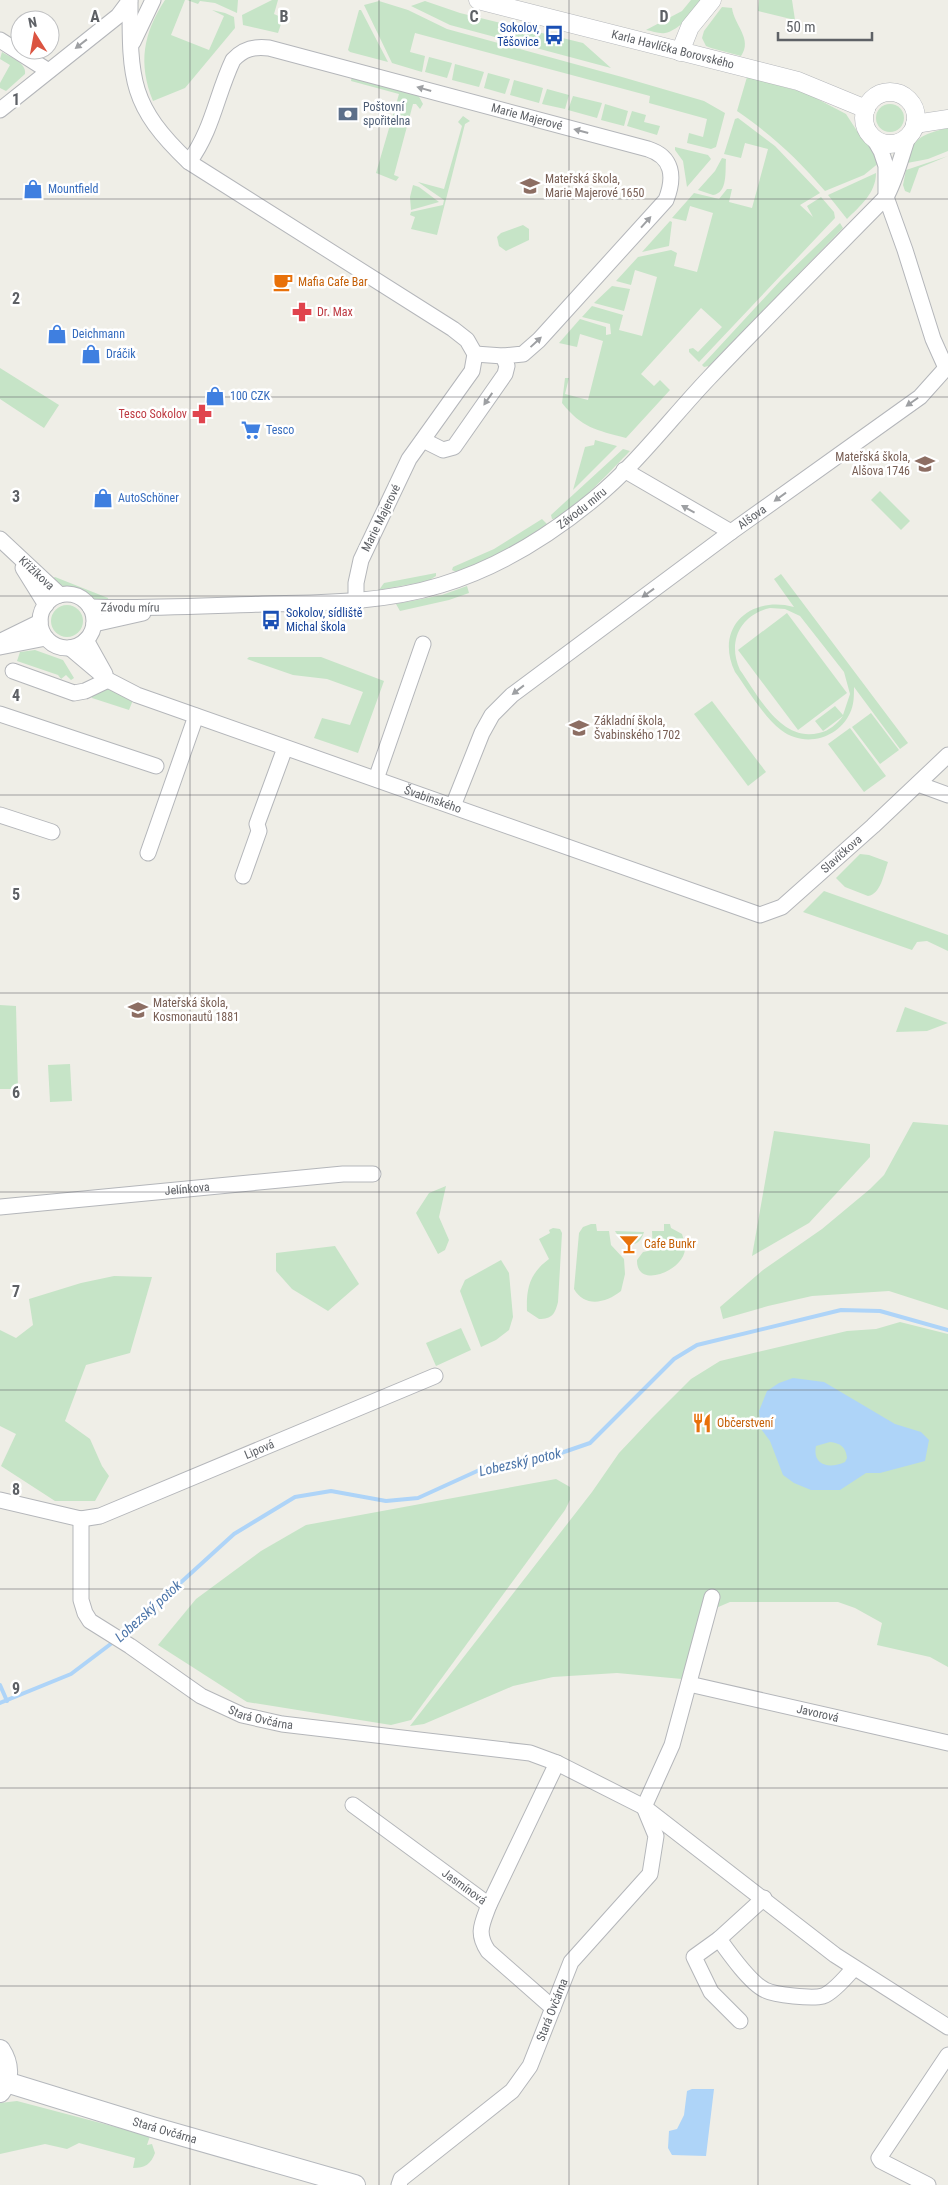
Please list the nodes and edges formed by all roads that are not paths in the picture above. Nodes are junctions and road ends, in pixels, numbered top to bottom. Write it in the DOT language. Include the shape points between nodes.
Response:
graph roads {
  1 [pos="153,0"];
  2 [pos="478,0"];
  3 [pos="712,0"];
  4 [pos="130,1"];
  5 [pos="0,40"];
  6 [pos="130,50"];
  7 [pos="680,52"];
  8 [pos="47,70"];
  9 [pos="866,109"];
  10 [pos="0,110"];
  11 [pos="948,119"];
  12 [pos="912,130"];
  13 [pos="873,137"];
  14 [pos="189,162"];
  15 [pos="886,197"];
  16 [pos="475,354"];
  17 [pos="503,356"];
  18 [pos="947,368"];
  19 [pos="423,440"];
  20 [pos="624,470"];
  21 [pos="731,532"];
  22 [pos="0,539"];
  23 [pos="13,552"];
  24 [pos="60,595"];
  25 [pos="356,602"];
  26 [pos="46,605"];
  27 [pos="90,607"];
  28 [pos="168,607"];
  29 [pos="40,622"];
  30 [pos="94,624"];
  31 [pos="46,638"];
  32 [pos="86,640"];
  33 [pos="0,642"];
  34 [pos="423,644"];
  35 [pos="0,647"];
  36 [pos="70,648"];
  37 [pos="13,671"];
  38 [pos="108,680"];
  39 [pos="0,714"];
  40 [pos="196,716"];
  41 [pos="285,748"];
  42 [pos="948,755"];
  43 [pos="156,766"];
  44 [pos="376,779"];
  45 [pos="918,784"];
  46 [pos="948,795"];
  47 [pos="453,806"];
  48 [pos="0,815"];
  49 [pos="52,832"];
  50 [pos="148,853"];
  51 [pos="243,876"];
  52 [pos="760,916"];
  53 [pos="373,1174"];
  54 [pos="0,1207"];
  55 [pos="435,1376"];
  56 [pos="0,1500"];
  57 [pos="81,1519"];
  58 [pos="712,1597"];
  59 [pos="688,1684"];
  60 [pos="948,1744"];
  61 [pos="557,1763"];
  62 [pos="353,1805"];
  63 [pos="644,1807"];
  64 [pos="764,1898"];
  65 [pos="489,1905"];
  66 [pos="719,1939"];
  67 [pos="854,1968"];
  68 [pos="553,2008"];
  69 [pos="740,2021"];
  70 [pos="948,2027"];
  71 [pos="0,2050"];
  72 [pos="948,2054"];
  73 [pos="3,2087"];
  74 [pos="355,2185"];
  75 [pos="399,2185"];
  76 [pos="928,2185"];
  1 -- 6 [label="street"];
  2 -- 7 [label="street, Karla Havlíčka Borovského"];
  3 -- 7 [label="street" via="690,28"];
  4 -- 6 [label="street"];
  4 -- 8 [label="street, one-way" via="118,16"];
  5 -- 8 [label="street"];
  6 -- 14 [label="street" via="136,90 146,112 158,131"];
  7 -- 9 [label="street, Karla Havlíčka Borovského" via="798,81"];
  8 -- 10 [label="street"];
  9 -- 12 [label="street" via="870,101 885,92 902,95 914,107"];
  9 -- 13 [label="street" via="865,124"];
  11 -- 12 [label="street"];
  12 -- 13 [label="street" via="902,141 887,144"];
  12 -- 15 [label="street, Závodu míru"];
  13 -- 15 [label="street" via="886,166"];
  14 -- 16 [label="street" via="453,329 467,340"];
  17 -- 14 [label="street, Marie Majerové, one-way" via="523,354 539,340 666,200 672,178 667,163 656,152 258,46 239,53 233,60 208,130"];
  15 -- 18 [label="street, Alšova" via="932,339"];
  15 -- 20 [label="street, Závodu míru" via="708,378"];
  16 -- 17 [label="street, Marie Majerové"];
  16 -- 19 [label="street, Marie Majerové" via="472,371"];
  17 -- 19 [label="street, one-way" via="507,366 505,374 454,447 443,450"];
  18 -- 21 [label="street, Alšova, one-way" via="920,397"];
  19 -- 25 [label="street, Marie Majerové" via="409,459 361,560"];
  21 -- 20 [label="street, one-way"];
  20 -- 25 [label="street, Závodu míru" via="582,508 509,557 444,584"];
  21 -- 47 [label="street, Alšova, one-way" via="512,695 492,715 482,733"];
  22 -- 23 [label="street, Křižíkova"];
  23 -- 24 [label="street, Křižíkova"];
  23 -- 26 [label="street, Křižíkova"];
  24 -- 26 [label="street"];
  24 -- 27 [label="street" via="77,596"];
  25 -- 28 [label="street, Závodu míru"];
  26 -- 29 [label="street"];
  27 -- 28 [label="street, Závodu míru"];
  27 -- 30 [label="street"];
  28 -- 30 [label="street, Závodu míru"];
  29 -- 31 [label="street"];
  29 -- 33 [label="street"];
  30 -- 32 [label="street"];
  31 -- 35 [label="street"];
  31 -- 36 [label="street" via="53,644"];
  32 -- 36 [label="street"];
  32 -- 38 [label="street"];
  34 -- 44 [label="street"];
  36 -- 38 [label="street, Švabinského"];
  37 -- 38 [label="street" via="74,693"];
  38 -- 40 [label="street, Švabinského" via="137,695"];
  39 -- 43 [label="street"];
  40 -- 41 [label="street, Švabinského"];
  40 -- 50 [label="street"];
  41 -- 44 [label="street, Švabinského"];
  41 -- 51 [label="street" via="256,824 259,831"];
  42 -- 45 [label="street, Slavíčkova"];
  44 -- 47 [label="street, Švabinského"];
  45 -- 46 [label="street"];
  45 -- 52 [label="street, Slavíčkova" via="782,907"];
  47 -- 52 [label="street, Švabinského"];
  48 -- 49 [label="street"];
  53 -- 54 [label="street, Jelínkova" via="333,1175"];
  55 -- 57 [label="street, Lipová" via="100,1516"];
  56 -- 57 [label="street"];
  57 -- 61 [label="street, Stará Ovčárna" via="82,1600 90,1621 201,1696 242,1715 282,1724 530,1753"];
  58 -- 59 [label="street"];
  59 -- 60 [label="street, Javorová"];
  59 -- 63 [label="street" via="672,1745"];
  61 -- 63 [label="street, Stará Ovčárna"];
  61 -- 65 [label="street"];
  62 -- 65 [label="street, Jasmínová"];
  63 -- 64 [label="street, Stará Ovčárna"];
  63 -- 68 [label="street, Stará Ovčárna" via="656,1836 650,1874 571,1962"];
  64 -- 66 [label="street"];
  64 -- 67 [label="street, Stará Ovčárna"];
  65 -- 68 [label="street, Jasmínová" via="481,1924 481,1940 488,1951"];
  66 -- 67 [label="street" via="740,1968 765,1990 794,1996 824,1996"];
  66 -- 69 [label="street" via="694,1956 711,1992"];
  67 -- 70 [label="street, Stará Ovčárna"];
  68 -- 75 [label="street, Stará Ovčárna" via="530,2066 512,2091 401,2179"];
  71 -- 73 [label="main road" via="7,2064"];
  72 -- 76 [label="street" via="879,2158"];
  73 -- 74 [label="main road, Stará Ovčárna"];
}
